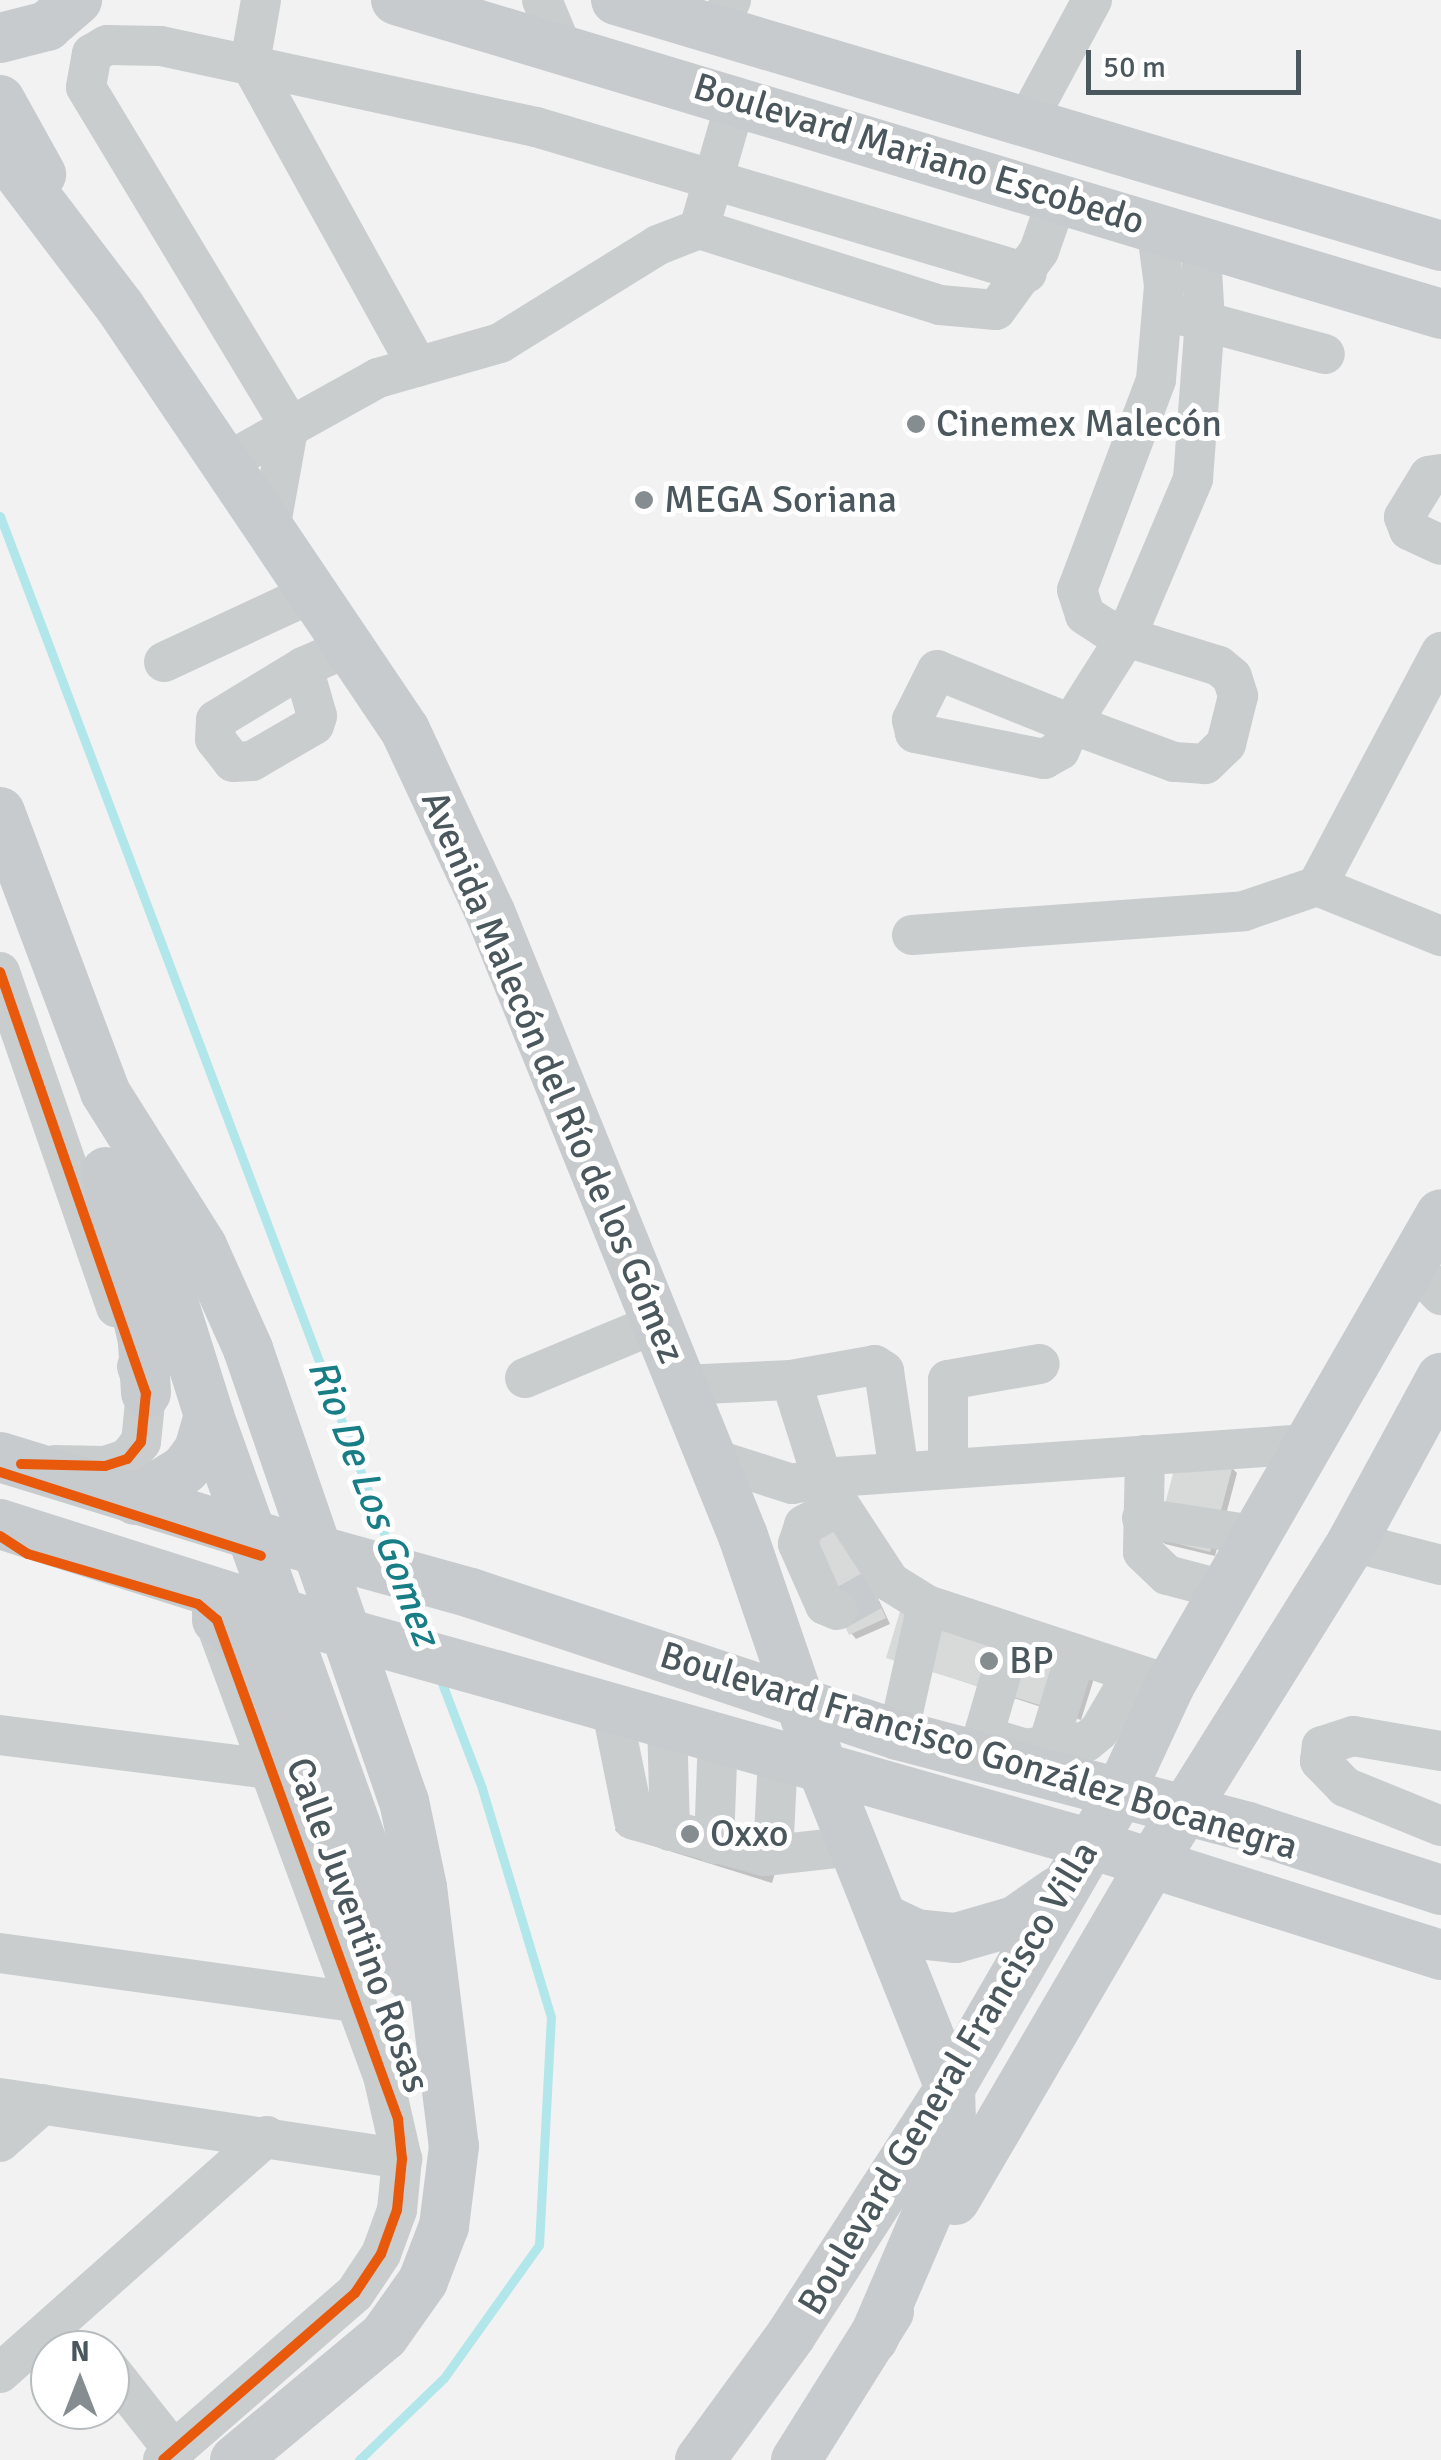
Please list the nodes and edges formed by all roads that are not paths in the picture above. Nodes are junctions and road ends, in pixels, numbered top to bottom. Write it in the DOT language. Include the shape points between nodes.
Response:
graph roads {
  1 [pos="77,0"];
  2 [pos="262,0"];
  3 [pos="396,0"];
  4 [pos="542,0"];
  5 [pos="616,0"];
  6 [pos="1077,4"];
  7 [pos="724,14"];
  8 [pos="0,38"];
  9 [pos="562,48"];
  10 [pos="792,50"];
  11 [pos="250,63"];
  12 [pos="737,97"];
  13 [pos="0,100"];
  14 [pos="1028,119"];
  15 [pos="0,149"];
  16 [pos="712,179"];
  17 [pos="1059,194"];
  18 [pos="699,229"];
  19 [pos="1178,231"];
  20 [pos="1441,246"];
  21 [pos="1028,273"];
  22 [pos="120,307"];
  23 [pos="1163,310"];
  24 [pos="1441,314"];
  25 [pos="1204,321"];
  26 [pos="1326,354"];
  27 [pos="418,367"];
  28 [pos="1156,380"];
  29 [pos="1202,399"];
  30 [pos="289,424"];
  31 [pos="226,462"];
  32 [pos="1441,474"];
  33 [pos="271,524"];
  34 [pos="1441,545"];
  35 [pos="316,591"];
  36 [pos="1126,638"];
  37 [pos="353,645"];
  38 [pos="1441,652"];
  39 [pos="164,662"];
  40 [pos="303,667"];
  41 [pos="0,812"];
  42 [pos="1317,886"];
  43 [pos="912,935"];
  44 [pos="1441,936"];
  45 [pos="0,972"];
  46 [pos="105,1092"];
  47 [pos="1441,1214"];
  48 [pos="1426,1280"];
  49 [pos="657,1322"];
  50 [pos="1040,1364"];
  51 [pos="525,1378"];
  52 [pos="1441,1378"];
  53 [pos="790,1380"];
  54 [pos="681,1385"];
  55 [pos="146,1393"];
  56 [pos="209,1416"];
  57 [pos="711,1458"];
  58 [pos="1303,1458"];
  59 [pos="11,1461"];
  60 [pos="1145,1461"];
  61 [pos="948,1468"];
  62 [pos="899,1471"];
  63 [pos="818,1489"];
  64 [pos="135,1500"];
  65 [pos="1142,1518"];
  66 [pos="0,1524"];
  67 [pos="0,1536"];
  68 [pos="743,1536"];
  69 [pos="1259,1536"];
  70 [pos="273,1542"];
  71 [pos="1352,1542"];
  72 [pos="1441,1565"];
  73 [pos="1228,1591"];
  74 [pos="927,1606"];
  75 [pos="838,1610"];
  76 [pos="217,1620"];
  77 [pos="301,1620"];
  78 [pos="1013,1634"];
  79 [pos="1076,1654"];
  80 [pos="1152,1679"];
  81 [pos="798,1704"];
  82 [pos="611,1706"];
  83 [pos="667,1722"];
  84 [pos="900,1725"];
  85 [pos="0,1735"];
  86 [pos="718,1737"];
  87 [pos="1048,1745"];
  88 [pos="980,1746"];
  89 [pos="1222,1748"];
  90 [pos="1441,1751"];
  91 [pos="778,1757"];
  92 [pos="268,1770"];
  93 [pos="824,1773"];
  94 [pos="1119,1795"];
  95 [pos="1184,1811"];
  96 [pos="1441,1826"];
  97 [pos="1248,1827"];
  98 [pos="670,1831"];
  99 [pos="714,1844"];
  100 [pos="855,1846"];
  101 [pos="773,1854"];
  102 [pos="1078,1864"];
  103 [pos="1152,1864"];
  104 [pos="376,1869"];
  105 [pos="1441,1890"];
  106 [pos="882,1918"];
  107 [pos="0,1953"];
  108 [pos="1441,1955"];
  109 [pos="352,2002"];
  110 [pos="950,2088"];
  111 [pos="0,2098"];
  112 [pos="448,2098"];
  113 [pos="43,2104"];
  114 [pos="267,2136"];
  115 [pos="0,2142"];
  116 [pos="402,2159"];
  117 [pos="873,2340"];
  118 [pos="0,2373"];
  119 [pos="130,2401"];
  120 [pos="168,2455"];
  121 [pos="235,2460"];
  122 [pos="700,2460"];
  123 [pos="796,2460"];
  1 -- 8 [label="main road" via="47,26"];
  2 -- 11 [label="street"];
  3 -- 9 [label="main road, Boulevard Mariano Escobedo"];
  4 -- 9 [label="street"];
  5 -- 7 [label="main road, Boulevard Mariano Escobedo"];
  6 -- 14 [label="street"];
  7 -- 10 [label="main road, Boulevard Mariano Escobedo"];
  9 -- 12 [label="main road, Boulevard Mariano Escobedo"];
  10 -- 12 [label="main road" via="762,61"];
  10 -- 14 [label="main road, Boulevard Mariano Escobedo"];
  11 -- 16 [label="street" via="536,127"];
  11 -- 27 [label="street"];
  11 -- 30 [label="street" via="161,46 108,45 92,54 86,87"];
  12 -- 16 [label="street"];
  12 -- 17 [label="main road, Boulevard Mariano Escobedo"];
  13 -- 22 [label="main road"];
  14 -- 20 [label="main road, Boulevard Mariano Escobedo"];
  15 -- 22 [label="main road, Avenida Malecón del Río de los Gómez"];
  16 -- 18 [label="street"];
  16 -- 21 [label="street"];
  17 -- 19 [label="main road, Boulevard Mariano Escobedo"];
  17 -- 21 [label="street"];
  18 -- 21 [label="street" via="970,313 996,310"];
  18 -- 27 [label="street" via="658,245 500,343"];
  19 -- 23 [label="street"];
  19 -- 24 [label="main road, Boulevard Mariano Escobedo"];
  19 -- 25 [label="street"];
  22 -- 31 [label="main road, Avenida Malecón del Río de los Gómez"];
  23 -- 25 [label="street"];
  23 -- 28 [label="street"];
  25 -- 26 [label="street"];
  25 -- 29 [label="street"];
  27 -- 30 [label="street" via="378,378"];
  28 -- 29 [label="street"];
  28 -- 36 [label="street" via="1078,590 1086,615"];
  29 -- 36 [label="street" via="1188,495"];
  30 -- 31 [label="street"];
  30 -- 33 [label="street"];
  31 -- 33 [label="main road, Avenida Malecón del Río de los Gómez"];
  32 -- 34 [label="street" via="1430,476 1404,517 1409,530"];
  33 -- 35 [label="main road, Avenida Malecón del Río de los Gómez"];
  35 -- 37 [label="main road, Avenida Malecón del Río de los Gómez"];
  35 -- 39 [label="street"];
  36 -- 36 [label="street" via="1071,724 1174,762 1206,764 1226,744 1238,696 1232,677 1219,666"];
  37 -- 40 [label="street"];
  37 -- 49 [label="main road, Avenida Malecón del Río de los Gómez" via="448,816"];
  38 -- 42 [label="street"];
  41 -- 46 [label="main road"];
  42 -- 43 [label="street" via="1244,911"];
  42 -- 44 [label="street"];
  45 -- 55 [label="street"];
  46 -- 55 [label="main road" via="106,1188 143,1342"];
  46 -- 56 [label="main road"];
  46 -- 112 [label="main road" via="224,1292 404,1801 422,1887"];
  47 -- 48 [label="main road, Boulevard General Francisco Villa"];
  48 -- 58 [label="main road, Boulevard General Francisco Villa"];
  49 -- 51 [label="street"];
  49 -- 54 [label="main road, Avenida Malecón del Río de los Gómez"];
  50 -- 61 [label="street" via="948,1380"];
  52 -- 71 [label="main road, Boulevard General Francisco Villa"];
  53 -- 54 [label="street"];
  53 -- 62 [label="street" via="875,1365 884,1370"];
  53 -- 63 [label="street"];
  54 -- 57 [label="main road, Avenida Malecón del Río de los Gómez"];
  55 -- 59 [label="street" via="142,1442 127,1458 105,1466"];
  56 -- 64 [label="main road" via="185,1469"];
  56 -- 70 [label="main road"];
  57 -- 63 [label="street"];
  57 -- 68 [label="main road, Avenida Malecón del Río de los Gómez"];
  58 -- 60 [label="street"];
  58 -- 69 [label="main road, Boulevard General Francisco Villa"];
  59 -- 64 [label="main road, Boulevard Francisco González Bocanegra"];
  60 -- 61 [label="street"];
  60 -- 65 [label="street"];
  61 -- 62 [label="street"];
  62 -- 63 [label="street"];
  63 -- 68 [label="street"];
  63 -- 74 [label="street" via="881,1586"];
  63 -- 75 [label="street" via="798,1544 825,1605"];
  64 -- 70 [label="main road, Boulevard Francisco González Bocanegra"];
  65 -- 69 [label="street"];
  65 -- 73 [label="street" via="1142,1552 1152,1566"];
  66 -- 77 [label="main road, Boulevard Francisco González Bocanegra"];
  67 -- 76 [label="street" via="28,1554 198,1604"];
  68 -- 81 [label="main road, Avenida Malecón del Río de los Gómez"];
  69 -- 73 [label="main road, Boulevard General Francisco Villa"];
  70 -- 77 [label="main road"];
  70 -- 81 [label="main road, Boulevard Francisco González Bocanegra, bridge" via="471,1592"];
  71 -- 72 [label="street"];
  71 -- 89 [label="main road, Boulevard General Francisco Villa"];
  73 -- 80 [label="main road, Boulevard General Francisco Villa"];
  74 -- 78 [label="street"];
  74 -- 84 [label="street"];
  76 -- 92 [label="street, Calle Juventino Rosas"];
  76 -- 104 [label="main road" via="252,1643 277,1680 324,1826"];
  77 -- 82 [label="main road, Boulevard Francisco González Bocanegra, bridge"];
  77 -- 104 [label="main road"];
  78 -- 79 [label="street"];
  78 -- 88 [label="street"];
  79 -- 80 [label="street"];
  79 -- 87 [label="street"];
  80 -- 87 [label="street" via="1086,1742"];
  80 -- 94 [label="main road, Boulevard General Francisco Villa"];
  81 -- 84 [label="main road, Boulevard Francisco González Bocanegra"];
  81 -- 93 [label="main road, Avenida Malecón del Río de los Gómez"];
  82 -- 83 [label="main road, Boulevard Francisco González Bocanegra"];
  82 -- 98 [label="street" via="631,1816"];
  83 -- 86 [label="main road, Boulevard Francisco González Bocanegra"];
  83 -- 98 [label="street"];
  84 -- 88 [label="main road, Boulevard Francisco González Bocanegra"];
  85 -- 92 [label="street"];
  86 -- 91 [label="main road, Boulevard Francisco González Bocanegra"];
  86 -- 99 [label="street"];
  87 -- 88 [label="street"];
  88 -- 94 [label="main road, Boulevard Francisco González Bocanegra"];
  89 -- 95 [label="main road, Boulevard General Francisco Villa"];
  89 -- 97 [label="main road"];
  90 -- 96 [label="street" via="1353,1736 1322,1746 1320,1761 1345,1786"];
  91 -- 93 [label="main road, Boulevard Francisco González Bocanegra"];
  91 -- 101 [label="street"];
  92 -- 109 [label="street, Calle Juventino Rosas"];
  93 -- 100 [label="main road, Avenida Malecón del Río de los Gómez"];
  93 -- 102 [label="main road, Boulevard Francisco González Bocanegra"];
  94 -- 95 [label="main road, Boulevard Francisco González Bocanegra"];
  94 -- 102 [label="main road, Boulevard General Francisco Villa"];
  95 -- 97 [label="main road, Boulevard Francisco González Bocanegra"];
  95 -- 103 [label="main road, Boulevard General Francisco Villa"];
  97 -- 105 [label="main road, Boulevard Francisco González Bocanegra"];
  98 -- 99 [label="street"];
  99 -- 101 [label="street"];
  100 -- 101 [label="street"];
  100 -- 106 [label="main road, Avenida Malecón del Río de los Gómez"];
  102 -- 103 [label="main road, Boulevard Francisco González Bocanegra"];
  102 -- 106 [label="main road" via="1016,1921 980,1934 934,1938"];
  102 -- 110 [label="main road, Boulevard General Francisco Villa"];
  103 -- 108 [label="main road, Boulevard Francisco González Bocanegra"];
  103 -- 117 [label="main road, Boulevard General Francisco Villa"];
  104 -- 112 [label="main road"];
  106 -- 110 [label="main road, Avenida Malecón del Río de los Gómez"];
  107 -- 109 [label="street"];
  109 -- 116 [label="street, Calle Juventino Rosas" via="398,2119"];
  110 -- 117 [label="main road" via="952,2156"];
  110 -- 122 [label="main road, Boulevard General Francisco Villa" via="792,2335"];
  111 -- 113 [label="street"];
  112 -- 121 [label="main road" via="453,2184 423,2281 384,2336"];
  113 -- 114 [label="street"];
  113 -- 115 [label="street"];
  114 -- 116 [label="street"];
  114 -- 118 [label="street"];
  116 -- 120 [label="street, Calle Juventino Rosas" via="382,2254 355,2293"];
  117 -- 123 [label="main road, Boulevard General Francisco Villa"];
  119 -- 120 [label="street"];
}
